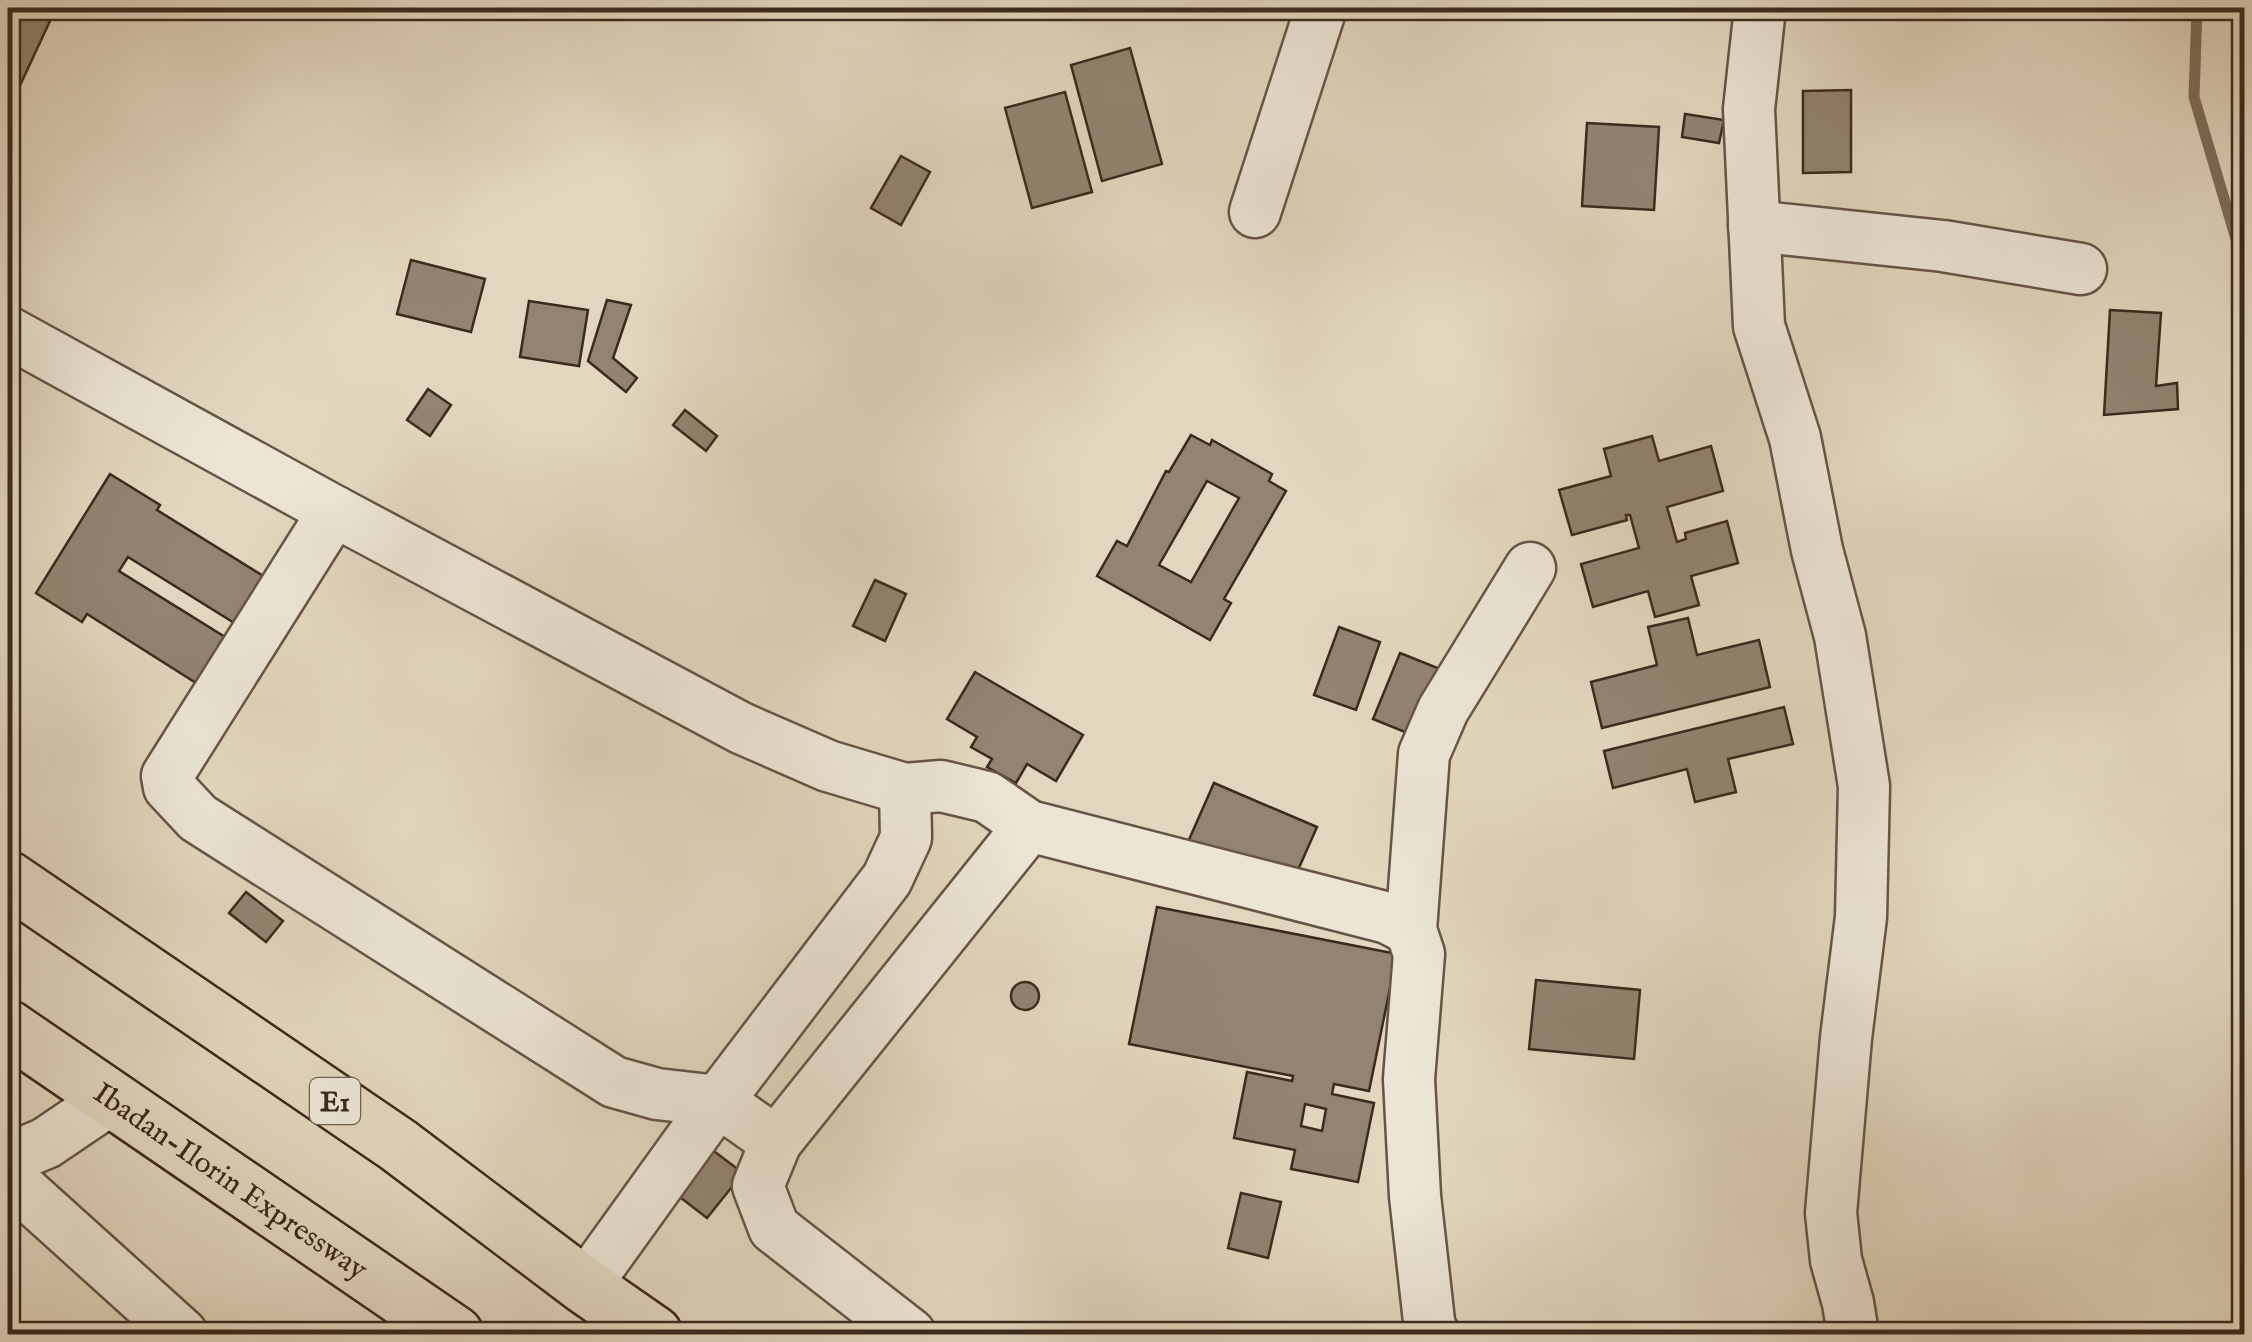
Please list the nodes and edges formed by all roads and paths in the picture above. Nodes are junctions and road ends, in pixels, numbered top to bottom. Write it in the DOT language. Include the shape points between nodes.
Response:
graph roads {
  1 [pos="1321,8"];
  2 [pos="1760,8"];
  3 [pos="1255,212"];
  4 [pos="1754,226"];
  5 [pos="2081,269"];
  6 [pos="8,332"];
  7 [pos="334,511"];
  8 [pos="1530,568"];
  9 [pos="905,789"];
  10 [pos="1029,826"];
  11 [pos="8,879"];
  12 [pos="1411,930"];
  13 [pos="8,1028"];
  14 [pos="110,1099"];
  15 [pos="718,1101"];
  16 [pos="776,1142"];
  17 [pos="8,1159"];
  18 [pos="8,1178"];
  19 [pos="585,1286"];
  20 [pos="182,1334"];
  21 [pos="456,1334"];
  22 [pos="654,1334"];
  23 [pos="910,1334"];
  24 [pos="1434,1334"];
  25 [pos="1853,1334"];
  1 -- 3 [label="street"];
  2 -- 4 [label="street" via="1750,109"];
  4 -- 5 [label="street"];
  4 -- 25 [label="street" via="1758,326 1794,438 1840,636 1864,786 1861,917 1831,1213"];
  6 -- 7 [label="street"];
  7 -- 9 [label="street" via="741,728 828,766"];
  7 -- 15 [label="street" via="167,776 169,787 198,818 614,1082"];
  8 -- 12 [label="street" via="1443,710 1424,754"];
  9 -- 10 [label="street" via="941,786 986,797"];
  9 -- 15 [label="street" via="906,838 887,879"];
  10 -- 12 [label="street" via="1388,918"];
  10 -- 16 [label="street"];
  11 -- 19 [label="highway, E1" via="398,1144"];
  12 -- 24 [label="street" via="1419,954 1409,1080 1413,1158"];
  13 -- 14 [label="highway, Ibadan-Ilorin Expressway"];
  14 -- 17 [label="street" via="46,1144"];
  14 -- 21 [label="highway, Ibadan-Ilorin Expressway"];
  15 -- 16 [label="street"];
  15 -- 19 [label="street"];
  16 -- 23 [label="street" via="758,1186 774,1228"];
  18 -- 20 [label="street"];
  19 -- 22 [label="highway, E1"];
}
